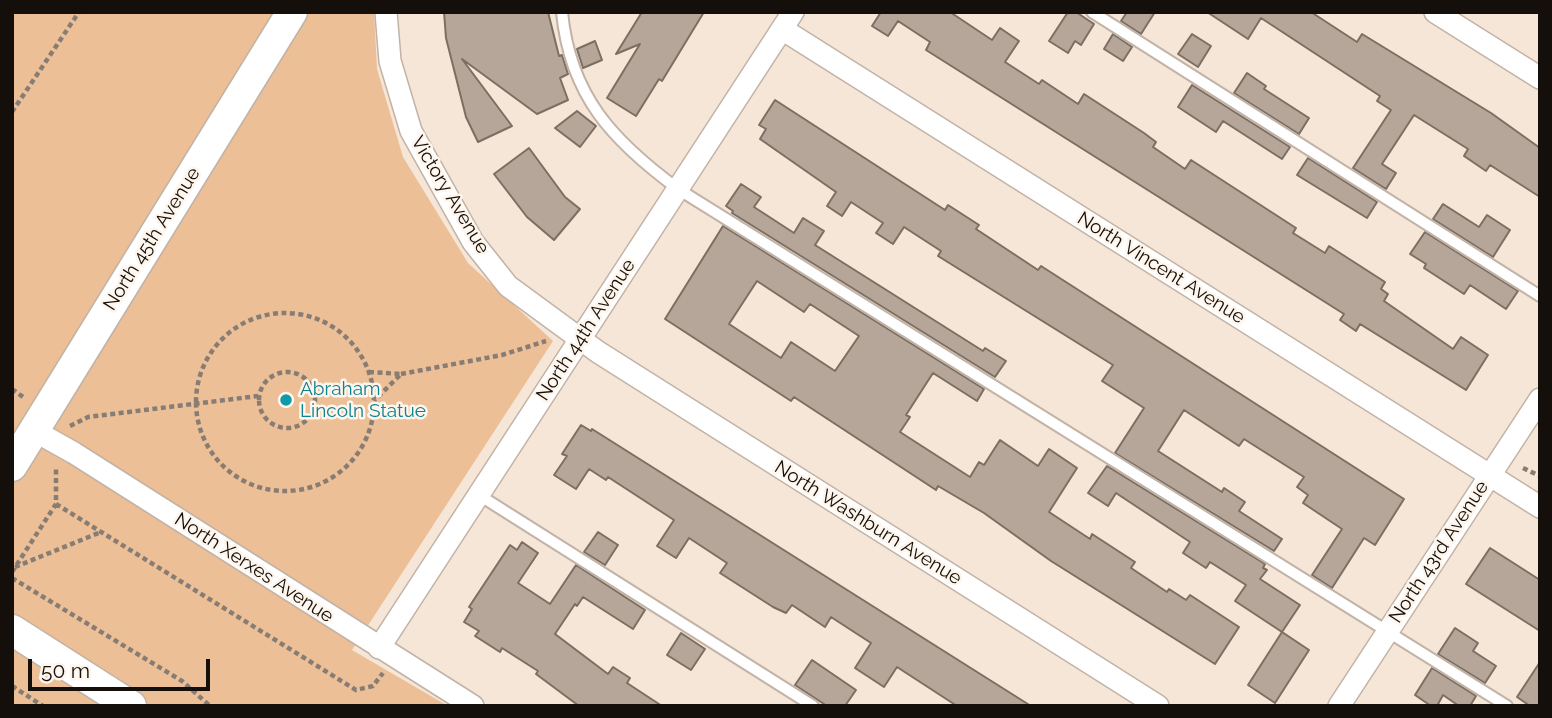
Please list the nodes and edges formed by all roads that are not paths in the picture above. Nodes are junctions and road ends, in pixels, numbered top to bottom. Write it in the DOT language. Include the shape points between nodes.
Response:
graph roads {
  1 [pos="292,12"];
  2 [pos="386,12"];
  3 [pos="562,12"];
  4 [pos="1092,12"];
  5 [pos="1435,12"];
  6 [pos="787,21"];
  7 [pos="1540,78"];
  8 [pos="678,189"];
  9 [pos="1540,296"];
  10 [pos="579,339"];
  11 [pos="1540,399"];
  12 [pos="33,430"];
  13 [pos="12,466"];
  14 [pos="1490,476"];
  15 [pos="479,495"];
  16 [pos="1540,507"];
  17 [pos="12,630"];
  18 [pos="1388,631"];
  19 [pos="387,653"];
  20 [pos="131,706"];
  21 [pos="473,706"];
  22 [pos="813,706"];
  23 [pos="1158,706"];
  24 [pos="1339,706"];
  25 [pos="1507,706"];
  1 -- 12 [label="street, North 45th Avenue"];
  2 -- 10 [label="street, Victory Avenue" via="390,61 411,131 440,187 473,242 509,286"];
  3 -- 8 [label="lane" via="565,39 583,93 631,154"];
  4 -- 9 [label="lane"];
  5 -- 7 [label="street"];
  6 -- 8 [label="street, North 44th Avenue"];
  6 -- 14 [label="street, North Vincent Avenue"];
  8 -- 10 [label="street, North 44th Avenue"];
  8 -- 18 [label="lane"];
  10 -- 15 [label="street, North 44th Avenue"];
  10 -- 23 [label="street, North Washburn Avenue"];
  11 -- 14 [label="street, North 43rd Avenue"];
  12 -- 13 [label="street, North 45th Avenue"];
  12 -- 19 [label="street, North Xerxes Avenue"];
  14 -- 16 [label="street, North Vincent Avenue"];
  14 -- 18 [label="street, North 43rd Avenue"];
  15 -- 19 [label="street, North 44th Avenue"];
  15 -- 22 [label="lane"];
  17 -- 20 [label="street"];
  18 -- 24 [label="street, North 43rd Avenue"];
  18 -- 25 [label="lane"];
  19 -- 21 [label="street, North Xerxes Avenue"];
}
